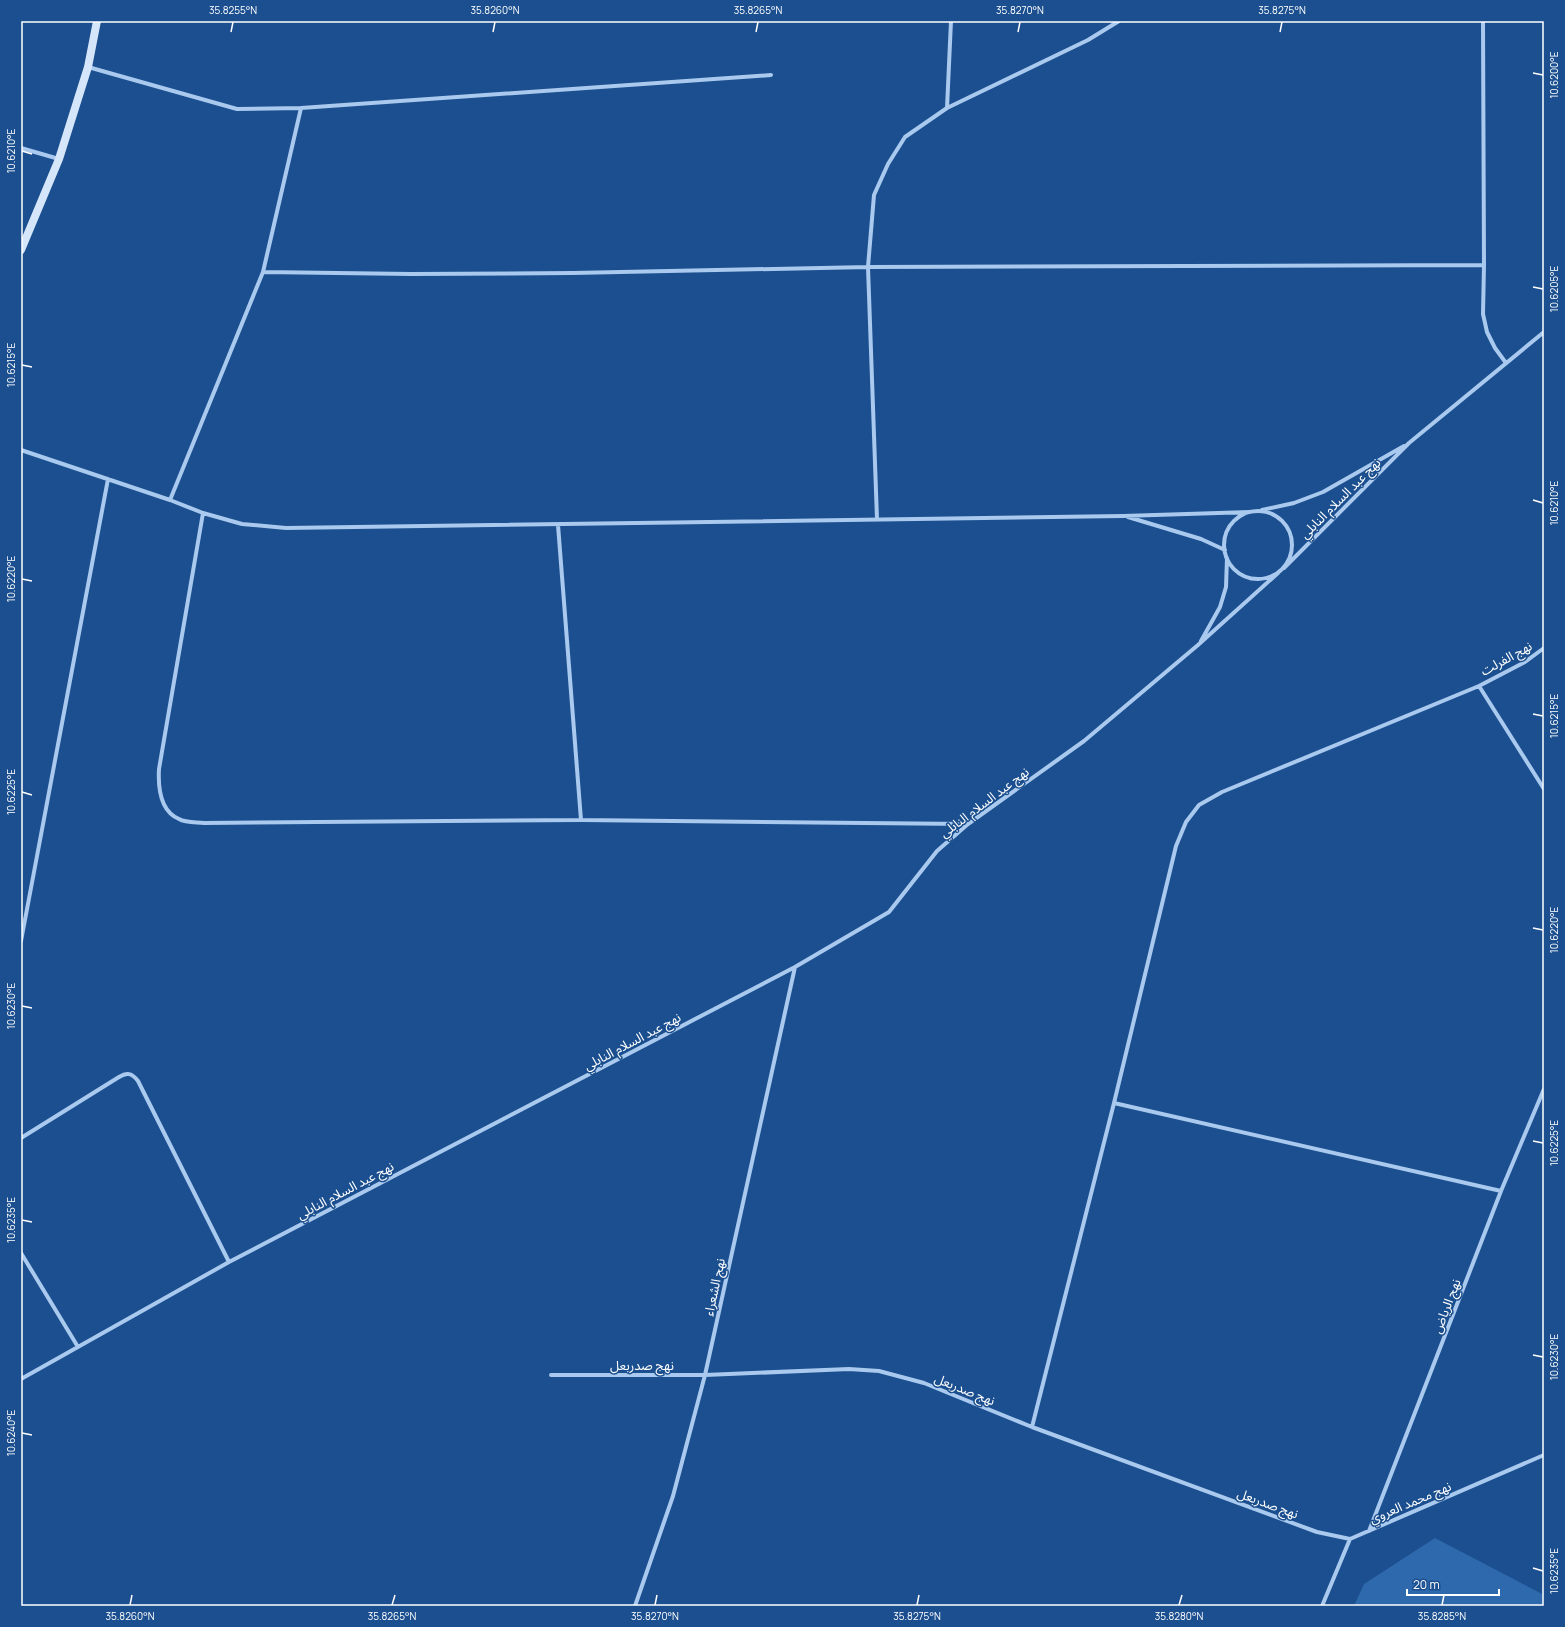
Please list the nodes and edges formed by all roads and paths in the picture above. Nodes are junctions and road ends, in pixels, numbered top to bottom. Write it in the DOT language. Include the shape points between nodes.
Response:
graph roads {
  1 [pos="97,21"];
  2 [pos="951,21"];
  3 [pos="1119,21"];
  4 [pos="1483,21"];
  5 [pos="88,67"];
  6 [pos="771,75"];
  7 [pos="302,108"];
  8 [pos="947,108"];
  9 [pos="21,148"];
  10 [pos="59,159"];
  11 [pos="21,250"];
  12 [pos="1484,265"];
  13 [pos="868,267"];
  14 [pos="262,272"];
  15 [pos="1544,332"];
  16 [pos="1506,363"];
  17 [pos="1409,443"];
  18 [pos="21,450"];
  19 [pos="108,479"];
  20 [pos="170,500"];
  21 [pos="1258,511"];
  22 [pos="1250,512"];
  23 [pos="203,513"];
  24 [pos="1123,516"];
  25 [pos="877,519"];
  26 [pos="558,525"];
  27 [pos="1225,550"];
  28 [pos="1226,557"];
  29 [pos="1284,568"];
  30 [pos="1278,573"];
  31 [pos="1198,645"];
  32 [pos="1544,648"];
  33 [pos="1479,686"];
  34 [pos="1544,789"];
  35 [pos="581,820"];
  36 [pos="968,824"];
  37 [pos="21,941"];
  38 [pos="794,967"];
  39 [pos="1544,1089"];
  40 [pos="1114,1103"];
  41 [pos="21,1138"];
  42 [pos="1501,1191"];
  43 [pos="21,1252"];
  44 [pos="229,1262"];
  45 [pos="78,1346"];
  46 [pos="552,1375"];
  47 [pos="705,1375"];
  48 [pos="21,1379"];
  49 [pos="1032,1427"];
  50 [pos="1544,1455"];
  51 [pos="1369,1531"];
  52 [pos="1350,1539"];
  53 [pos="635,1606"];
  54 [pos="1322,1606"];
  1 -- 5 [label="main road"];
  2 -- 8 [label="street"];
  3 -- 8 [label="street" via="1088,40"];
  4 -- 12 [label="street"];
  5 -- 7 [label="street" via="237,109"];
  5 -- 10 [label="main road"];
  6 -- 7 [label="street"];
  7 -- 14 [label="street"];
  8 -- 13 [label="street" via="905,137 888,164 874,195"];
  9 -- 10 [label="street"];
  10 -- 11 [label="main road"];
  12 -- 13 [label="street"];
  12 -- 16 [label="street" via="1483,314 1487,332"];
  13 -- 14 [label="street" via="565,273"];
  13 -- 25 [label="street"];
  14 -- 20 [label="street"];
  15 -- 16 [label="street, نهج عبد السلام النابلي"];
  16 -- 17 [label="street, نهج عبد السلام النابلي"];
  17 -- 21 [label="street, نهج عبد السلام النابلي" via="1323,492 1294,503"];
  17 -- 29 [label="street, نهج عبد السلام النابلي"];
  18 -- 19 [label="street"];
  19 -- 20 [label="street"];
  19 -- 37 [label="street"];
  20 -- 23 [label="street"];
  21 -- 22 [label="street"];
  21 -- 29 [label="street" via="1279,518 1287,526 1292,547 1290,558"];
  22 -- 24 [label="street"];
  22 -- 27 [label="street" via="1240,516 1227,531"];
  23 -- 26 [label="street" via="242,524 286,528"];
  23 -- 35 [label="street" via="159,769 158,784 170,814 180,820 204,823"];
  24 -- 25 [label="street"];
  24 -- 27 [label="street" via="1201,539"];
  25 -- 26 [label="street"];
  26 -- 35 [label="street"];
  27 -- 28 [label="street"];
  28 -- 30 [label="street" via="1230,565 1244,576 1261,579"];
  28 -- 31 [label="street, نهج عبد السلام النابلي" via="1226,587 1220,607"];
  29 -- 30 [label="street"];
  30 -- 31 [label="street, نهج عبد السلام النابلي"];
  31 -- 36 [label="street, نهج عبد السلام النابلي" via="1084,741"];
  32 -- 33 [label="street, نهج الفرلت" via="1525,662"];
  33 -- 34 [label="street"];
  33 -- 40 [label="street, نهج الفرلت" via="1222,792 1199,805 1186,822 1176,846"];
  35 -- 36 [label="street"];
  36 -- 38 [label="street, نهج عبد السلام النابلي" via="937,851 889,912"];
  38 -- 44 [label="street, نهج عبد السلام النابلي"];
  38 -- 47 [label="street, نهج الشعراء"];
  39 -- 42 [label="street, نهج الرياض"];
  40 -- 42 [label="street"];
  40 -- 49 [label="street, نهج الفرلت"];
  41 -- 44 [label="street" via="125,1074 132,1075 138,1081"];
  42 -- 51 [label="street, نهج الرياض"];
  43 -- 45 [label="street"];
  44 -- 45 [label="street, نهج عبد السلام النابلي"];
  45 -- 48 [label="street, نهج عبد السلام النابلي"];
  46 -- 47 [label="street, نهج صدربعل"];
  47 -- 49 [label="street, نهج صدربعل" via="849,1369 879,1371 924,1383"];
  47 -- 53 [label="street, نهج الشعراء" via="673,1496"];
  49 -- 52 [label="street, نهج صدربعل" via="1317,1532"];
  50 -- 51 [label="street, نهج محمد العروي"];
  51 -- 52 [label="street, نهج محمد العروي"];
  52 -- 54 [label="street"];
}
